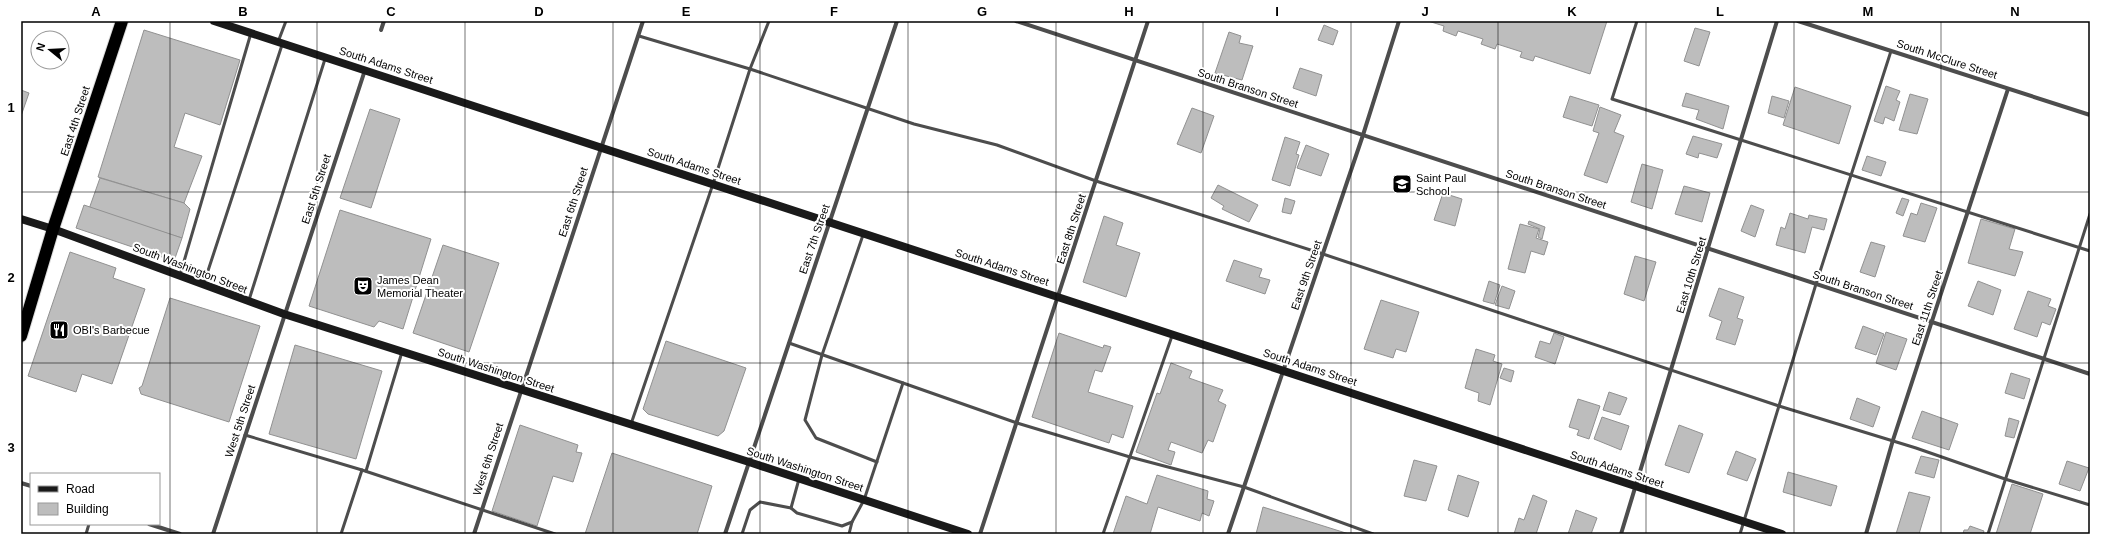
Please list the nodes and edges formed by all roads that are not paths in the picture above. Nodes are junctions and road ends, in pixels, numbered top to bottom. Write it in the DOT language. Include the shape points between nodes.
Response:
graph roads {
  1 [pos="122,21"];
  2 [pos="214,21"];
  3 [pos="286,21"];
  4 [pos="384,21"];
  5 [pos="643,21"];
  6 [pos="769,21"];
  7 [pos="897,21"];
  8 [pos="1016,21"];
  9 [pos="1148,21"];
  10 [pos="1400,21"];
  11 [pos="1637,21"];
  12 [pos="1777,21"];
  13 [pos="1798,21"];
  14 [pos="381,30"];
  15 [pos="251,33"];
  16 [pos="639,36"];
  17 [pos="281,43"];
  18 [pos="1891,51"];
  19 [pos="325,57"];
  20 [pos="1136,60"];
  21 [pos="750,69"];
  22 [pos="365,70"];
  23 [pos="2008,88"];
  24 [pos="868,108"];
  25 [pos="2090,115"];
  26 [pos="1363,135"];
  27 [pos="1741,140"];
  28 [pos="601,147"];
  29 [pos="1851,175"];
  30 [pos="1096,181"];
  31 [pos="713,184"];
  32 [pos="1968,211"];
  33 [pos="2090,214"];
  34 [pos="21,219"];
  35 [pos="829,222"];
  36 [pos="54,229"];
  37 [pos="864,233"];
  38 [pos="2079,248"];
  39 [pos="1708,250"];
  40 [pos="2090,251"];
  41 [pos="1323,254"];
  42 [pos="180,275"];
  43 [pos="1816,284"];
  44 [pos="204,285"];
  45 [pos="1058,297"];
  46 [pos="248,301"];
  47 [pos="284,314"];
  48 [pos="1932,322"];
  49 [pos="1172,334"];
  50 [pos="21,336"];
  51 [pos="789,343"];
  52 [pos="402,352"];
  53 [pos="822,354"];
  54 [pos="2042,358"];
  55 [pos="1283,370"];
  56 [pos="1672,370"];
  57 [pos="2090,374"];
  58 [pos="903,383"];
  59 [pos="520,389"];
  60 [pos="1779,406"];
  61 [pos="1017,423"];
  62 [pos="631,424"];
  63 [pos="246,435"];
  64 [pos="1893,440"];
  65 [pos="1130,457"];
  66 [pos="749,462"];
  67 [pos="877,462"];
  68 [pos="364,471"];
  69 [pos="799,478"];
  70 [pos="2005,479"];
  71 [pos="1244,487"];
  72 [pos="1636,487"];
  73 [pos="864,500"];
  74 [pos="2090,505"];
  75 [pos="791,508"];
  76 [pos="482,509"];
  77 [pos="852,522"];
  78 [pos="1744,522"];
  79 [pos="152,525"];
  80 [pos="180,534"];
  81 [pos="214,534"];
  82 [pos="341,534"];
  83 [pos="474,534"];
  84 [pos="555,534"];
  85 [pos="725,534"];
  86 [pos="742,534"];
  87 [pos="849,534"];
  88 [pos="968,534"];
  89 [pos="980,534"];
  90 [pos="1103,534"];
  91 [pos="1228,534"];
  92 [pos="1373,534"];
  93 [pos="1621,534"];
  94 [pos="1740,534"];
  95 [pos="1782,534"];
  96 [pos="1866,534"];
  97 [pos="1988,534"];
  1 -- 36 [label="highway, East 4th Street"];
  2 -- 15 [label="main road, South Adams Street"];
  3 -- 17 [label="lane"];
  4 -- 14 [label="street"];
  5 -- 16 [label="street, East 6th Street"];
  6 -- 21 [label="lane"];
  7 -- 24 [label="street, East 7th Street"];
  8 -- 20 [label="street, South Branson Street"];
  9 -- 20 [label="street, East 8th Street"];
  10 -- 26 [label="street, East 9th Street"];
  11 -- 27 [label="lane" via="1612,99"];
  12 -- 27 [label="street, East 10th Street"];
  13 -- 18 [label="street, South McClure Street"];
  15 -- 17 [label="main road, South Adams Street"];
  15 -- 42 [label="lane"];
  16 -- 21 [label="lane"];
  16 -- 28 [label="street, East 6th Street"];
  17 -- 19 [label="main road, South Adams Street"];
  17 -- 44 [label="lane"];
  18 -- 23 [label="street, South McClure Street"];
  18 -- 29 [label="lane"];
  19 -- 22 [label="main road, South Adams Street"];
  19 -- 46 [label="lane"];
  20 -- 26 [label="street, South Branson Street"];
  20 -- 30 [label="street, East 8th Street"];
  21 -- 24 [label="lane"];
  21 -- 31 [label="lane"];
  22 -- 28 [label="main road, South Adams Street"];
  22 -- 47 [label="street, East 5th Street"];
  23 -- 25 [label="street, South McClure Street"];
  23 -- 32 [label="street, East 11th Street"];
  24 -- 30 [label="lane" via="914,124 997,146"];
  24 -- 35 [label="street, East 7th Street"];
  26 -- 39 [label="street, South Branson Street"];
  26 -- 41 [label="street, East 9th Street"];
  27 -- 29 [label="lane"];
  27 -- 39 [label="street, East 10th Street"];
  28 -- 31 [label="main road, South Adams Street"];
  28 -- 59 [label="street, East 6th Street"];
  29 -- 32 [label="lane"];
  29 -- 43 [label="lane"];
  30 -- 41 [label="lane"];
  30 -- 45 [label="street, East 8th Street"];
  31 -- 35 [label="main road, South Adams Street"];
  31 -- 62 [label="lane"];
  32 -- 38 [label="lane"];
  32 -- 48 [label="street, East 11th Street"];
  33 -- 38 [label="lane"];
  34 -- 36 [label="main road, South Washington Street"];
  35 -- 37 [label="main road, South Adams Street"];
  35 -- 51 [label="street, East 7th Street"];
  36 -- 42 [label="main road, South Washington Street"];
  36 -- 50 [label="highway, East 4th Street"];
  37 -- 45 [label="main road, South Adams Street"];
  37 -- 53 [label="lane"];
  38 -- 40 [label="lane"];
  38 -- 54 [label="lane"];
  39 -- 43 [label="street, South Branson Street"];
  39 -- 56 [label="street, East 10th Street"];
  41 -- 55 [label="street, East 9th Street"];
  41 -- 56 [label="lane"];
  42 -- 44 [label="main road, South Washington Street"];
  43 -- 48 [label="street, South Branson Street"];
  43 -- 60 [label="lane"];
  44 -- 46 [label="main road, South Washington Street"];
  45 -- 49 [label="main road, South Adams Street"];
  45 -- 61 [label="street, East 8th Street"];
  46 -- 47 [label="main road, South Washington Street"];
  47 -- 52 [label="main road, South Washington Street"];
  47 -- 63 [label="street, West 5th Street"];
  48 -- 54 [label="street, South Branson Street"];
  48 -- 64 [label="street, East 11th Street"];
  49 -- 55 [label="main road, South Adams Street"];
  49 -- 65 [label="lane"];
  51 -- 53 [label="lane"];
  51 -- 66 [label="street, East 7th Street"];
  52 -- 59 [label="main road, South Washington Street"];
  52 -- 68 [label="lane"];
  53 -- 58 [label="lane"];
  53 -- 67 [label="lane" via="805,420 816,438"];
  54 -- 57 [label="street, South Branson Street"];
  54 -- 70 [label="lane"];
  55 -- 71 [label="street, East 9th Street"];
  55 -- 72 [label="main road, South Adams Street"];
  56 -- 60 [label="lane"];
  56 -- 72 [label="street, East 10th Street"];
  58 -- 61 [label="lane"];
  58 -- 67 [label="lane"];
  59 -- 62 [label="main road, South Washington Street"];
  59 -- 76 [label="street, West 6th Street"];
  60 -- 64 [label="lane"];
  60 -- 78 [label="lane"];
  61 -- 65 [label="lane"];
  61 -- 89 [label="street, East 8th Street"];
  62 -- 66 [label="main road, South Washington Street"];
  63 -- 68 [label="lane"];
  63 -- 81 [label="street, West 5th Street"];
  64 -- 70 [label="lane"];
  64 -- 96 [label="street, East 11th Street"];
  65 -- 71 [label="lane"];
  65 -- 90 [label="lane"];
  66 -- 69 [label="main road, South Washington Street"];
  66 -- 85 [label="street, East 7th Street"];
  67 -- 73 [label="lane"];
  68 -- 76 [label="lane"];
  68 -- 82 [label="lane"];
  69 -- 73 [label="main road, South Washington Street"];
  69 -- 75 [label="lane"];
  70 -- 74 [label="lane"];
  70 -- 97 [label="lane"];
  71 -- 91 [label="street, East 9th Street"];
  71 -- 92 [label="lane"];
  72 -- 78 [label="main road, South Adams Street"];
  72 -- 93 [label="street, East 10th Street"];
  73 -- 77 [label="lane"];
  73 -- 88 [label="main road, South Washington Street"];
  75 -- 77 [label="lane" via="797,513 842,526"];
  75 -- 86 [label="lane" via="760,502 750,510"];
  76 -- 83 [label="street, West 6th Street"];
  76 -- 84 [label="lane"];
  77 -- 87 [label="lane"];
  78 -- 94 [label="lane"];
  78 -- 95 [label="main road, South Adams Street"];
  79 -- 80 [label="street"];
}
